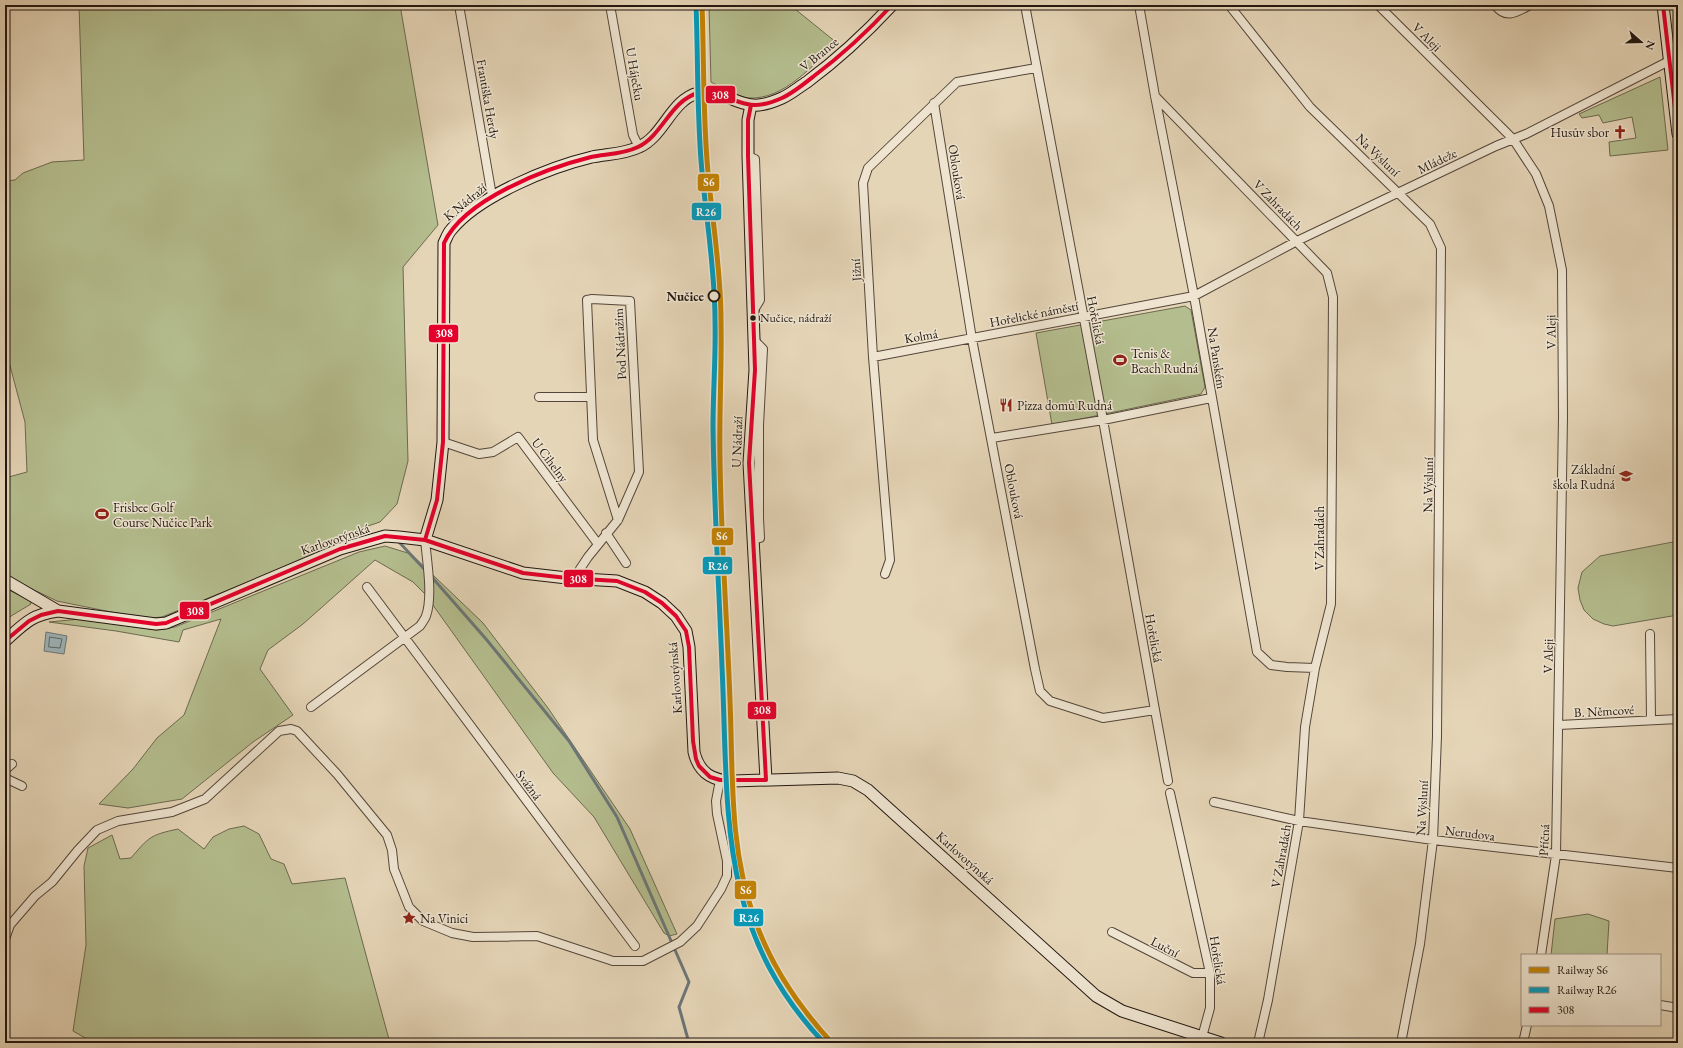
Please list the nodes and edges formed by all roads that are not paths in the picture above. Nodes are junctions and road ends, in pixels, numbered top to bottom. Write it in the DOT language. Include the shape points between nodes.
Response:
graph roads {
  1 [pos="459,5"];
  2 [pos="610,5"];
  3 [pos="892,5"];
  4 [pos="1025,5"];
  5 [pos="1139,5"];
  6 [pos="1229,5"];
  7 [pos="1378,5"];
  8 [pos="1495,5"];
  9 [pos="1530,5"];
  10 [pos="1663,5"];
  11 [pos="1670,61"];
  12 [pos="1036,68"];
  13 [pos="1155,96"];
  14 [pos="934,103"];
  15 [pos="751,105"];
  16 [pos="1678,134"];
  17 [pos="1512,139"];
  18 [pos="639,147"];
  19 [pos="1399,192"];
  20 [pos="492,196"];
  21 [pos="1297,241"];
  22 [pos="1194,296"];
  23 [pos="1083,317"];
  24 [pos="972,339"];
  25 [pos="873,357"];
  26 [pos="539,397"];
  27 [pos="591,397"];
  28 [pos="1211,398"];
  29 [pos="1103,420"];
  30 [pos="992,438"];
  31 [pos="443,442"];
  32 [pos="618,520"];
  33 [pos="606,534"];
  34 [pos="425,540"];
  35 [pos="598,544"];
  36 [pos="626,562"];
  37 [pos="885,574"];
  38 [pos="579,579"];
  39 [pos="5,580"];
  40 [pos="367,587"];
  41 [pos="58,611"];
  42 [pos="1650,634"];
  43 [pos="405,637"];
  44 [pos="5,641"];
  45 [pos="1315,668"];
  46 [pos="311,707"];
  47 [pos="1155,710"];
  48 [pos="1678,719"];
  49 [pos="1651,720"];
  50 [pos="1559,725"];
  51 [pos="5,778"];
  52 [pos="720,780"];
  53 [pos="766,780"];
  54 [pos="1168,781"];
  55 [pos="22,786"];
  56 [pos="1170,792"];
  57 [pos="1214,802"];
  58 [pos="1299,821"];
  59 [pos="1433,840"];
  60 [pos="1556,855"];
  61 [pos="1678,868"];
  62 [pos="1112,932"];
  63 [pos="5,939"];
  64 [pos="635,946"];
  65 [pos="1541,954"];
  66 [pos="1210,973"];
  67 [pos="1661,1005"];
  68 [pos="1678,1008"];
  69 [pos="1527,1026"];
  70 [pos="1202,1037"];
  71 [pos="1221,1043"];
  72 [pos="1258,1043"];
  73 [pos="1401,1043"];
  74 [pos="1523,1043"];
  1 -- 20 [label="street, Františka Herdy"];
  2 -- 18 [label="street, U Háječku" via="633,134"];
  3 -- 15 [label="street, V Brance" via="822,71 782,98"];
  4 -- 12 [label="street, Hořelická"];
  5 -- 13 [label="street, Na Panském"];
  6 -- 19 [label="street, Na Výsluní" via="1310,108"];
  7 -- 17 [label="street, V Aleji"];
  8 -- 9 [label="street" via="1500,11 1508,14"];
  10 -- 11 [label="street"];
  11 -- 16 [label="street"];
  11 -- 17 [label="street, Mládeže"];
  12 -- 14 [label="street, Jižní" via="957,82"];
  12 -- 23 [label="street, Hořelická"];
  13 -- 21 [label="street, V Zahradách"];
  13 -- 22 [label="street, Na Panském"];
  14 -- 24 [label="street, Oblouková"];
  14 -- 25 [label="street, Jižní" via="868,168 863,183"];
  15 -- 18 [label="street, K Nádraží" via="714,92 694,94 683,101 652,138"];
  15 -- 53 [label="street, U Nádraží" via="748,120 748,156 755,341 749,463"];
  17 -- 19 [label="street, Mládeže"];
  17 -- 50 [label="street, V Aleji" via="1536,174 1549,206 1562,270"];
  18 -- 20 [label="street, K Nádraží" via="569,164 537,175"];
  19 -- 21 [label="street, Mládeže"];
  19 -- 59 [label="street, Na Výsluní" via="1430,224 1441,248 1437,736"];
  20 -- 31 [label="street, K Nádraží" via="459,221 450,230 444,243"];
  21 -- 22 [label="street, Mládeže"];
  21 -- 45 [label="street, V Zahradách" via="1327,273 1333,297 1331,604"];
  22 -- 23 [label="street, Hořelické náměstí"];
  22 -- 28 [label="street, Na Panském"];
  23 -- 24 [label="street, Hořelické náměstí"];
  23 -- 29 [label="street, Hořelická"];
  24 -- 25 [label="street, Kolmá"];
  24 -- 30 [label="street, Oblouková"];
  25 -- 37 [label="street, Jižní" via="890,560"];
  26 -- 27 [label="street"];
  27 -- 32 [label="street, Pod Nádražím" via="593,440"];
  27 -- 32 [label="street, Pod Nádražím" via="587,300 630,301 639,472"];
  28 -- 29 [label="street"];
  28 -- 45 [label="street, Na Panském" via="1257,652 1271,665"];
  29 -- 30 [label="street"];
  29 -- 47 [label="street, Hořelická"];
  30 -- 47 [label="street, Oblouková" via="1040,690 1050,701 1103,718"];
  31 -- 34 [label="street, K Nádraží" via="437,500"];
  31 -- 35 [label="street, U Cihelny" via="479,454 493,452 518,437"];
  32 -- 33 [label="street, Pod Nádražím"];
  33 -- 35 [label="street, Pod Nádražím"];
  33 -- 36 [label="street"];
  34 -- 38 [label="street, Karlovotýnská" via="523,573"];
  34 -- 41 [label="street, Karlovotýnská" via="385,536 340,549 161,624"];
  34 -- 43 [label="street" via="428,607 426,617 420,626"];
  35 -- 38 [label="street, Pod Nádražím" via="580,569"];
  38 -- 52 [label="street, Karlovotýnská" via="617,581 645,592 676,616 686,631 689,647 696,758 703,771 710,777"];
  39 -- 41 [label="street"];
  40 -- 43 [label="street, Svážná"];
  41 -- 44 [label="street, Karlovotýnská" via="42,613 28,619"];
  42 -- 49 [label="street, B. Němcové"];
  43 -- 46 [label="street"];
  43 -- 64 [label="street, Svážná"];
  45 -- 58 [label="street, V Zahradách" via="1305,727"];
  47 -- 54 [label="street"];
  48 -- 49 [label="street, B. Němcové"];
  49 -- 50 [label="street, B. Němcové"];
  50 -- 60 [label="street, Příčná"];
  51 -- 55 [label="street"];
  52 -- 53 [label="street, Karlovotýnská"];
  52 -- 63 [label="street" via="716,801 728,861 727,876 697,926 680,942 643,961 613,961 537,936 472,937 452,933 423,921 409,907 394,869 387,835 338,774 297,731 291,729 279,731 205,799 172,812 118,821 97,830 10,925"];
  53 -- 70 [label="street, Karlovotýnská" via="838,778 868,790 1096,996 1122,1011"];
  56 -- 66 [label="street, Hořelická"];
  57 -- 58 [label="street, Nerudova"];
  58 -- 59 [label="street, Nerudova"];
  58 -- 72 [label="street, V Zahradách" via="1268,1000"];
  59 -- 60 [label="street, Nerudova"];
  59 -- 73 [label="street, Na Výsluní" via="1420,944"];
  60 -- 61 [label="street, Nerudova"];
  60 -- 65 [label="street, Příčná"];
  62 -- 66 [label="street, Luční" via="1193,974"];
  66 -- 70 [label="street, Hořelická" via="1210,1008"];
  67 -- 68 [label="street"];
  69 -- 74 [label="street"];
  70 -- 71 [label="street, Karlovotýnská"];
}
